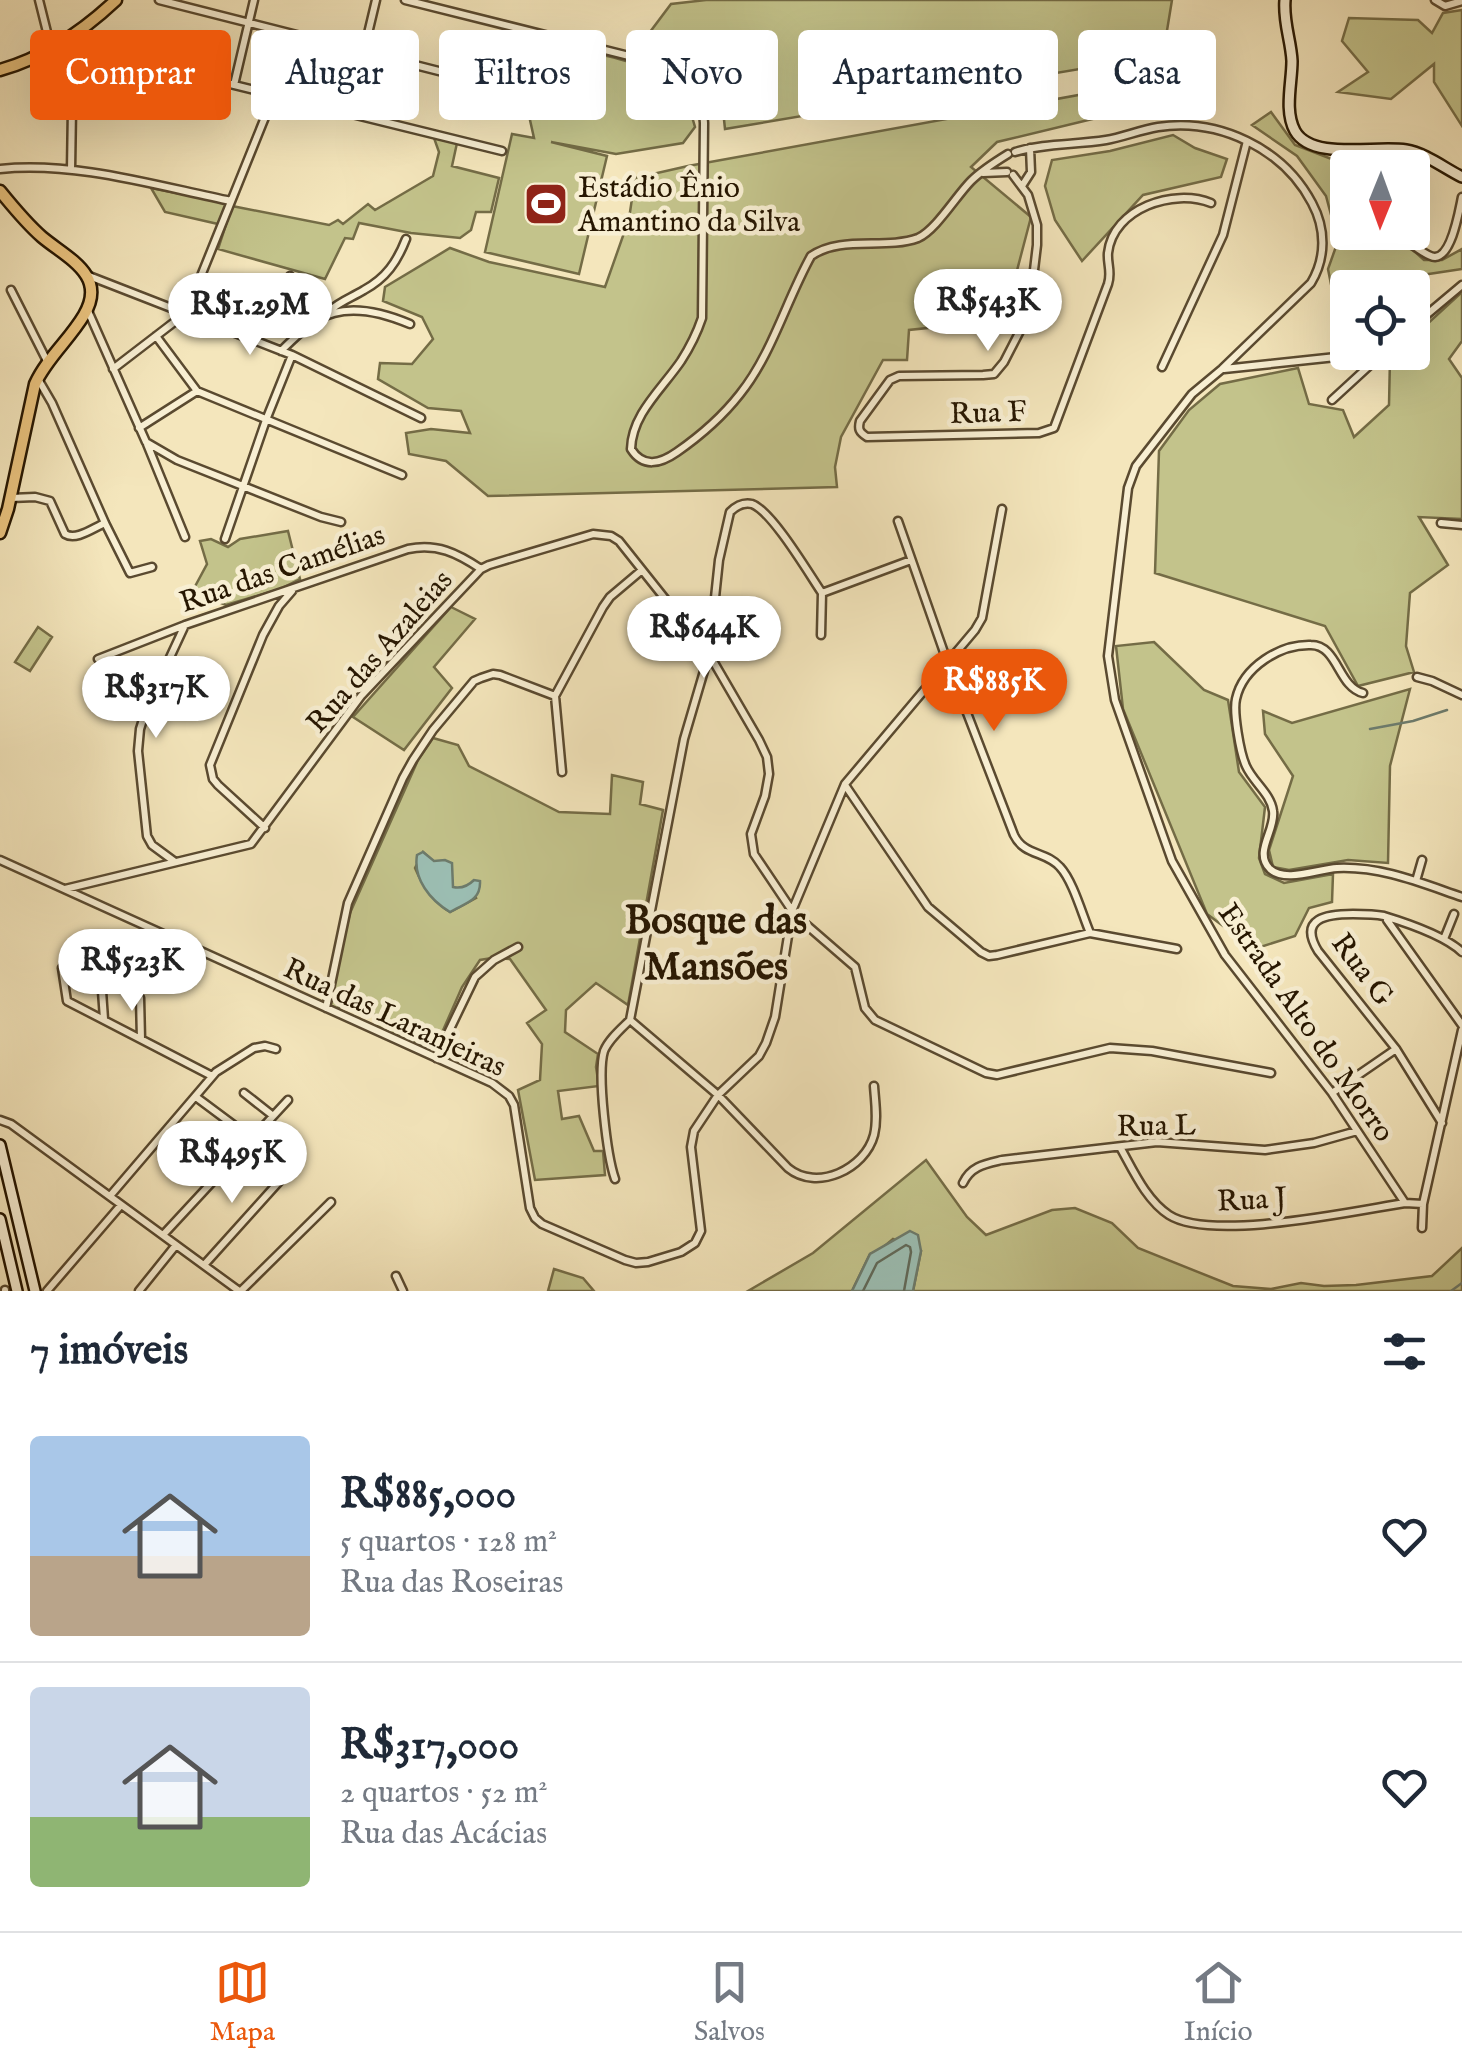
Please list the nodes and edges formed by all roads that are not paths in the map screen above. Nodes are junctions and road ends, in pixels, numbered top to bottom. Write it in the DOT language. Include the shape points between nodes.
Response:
graph roads {
  1 [pos="39,0"];
  2 [pos="116,0"];
  3 [pos="159,0"];
  4 [pos="254,0"];
  5 [pos="376,0"];
  6 [pos="405,0"];
  7 [pos="1285,0"];
  8 [pos="1435,0"];
  9 [pos="1462,1"];
  10 [pos="249,23"];
  11 [pos="46,30"];
  12 [pos="78,30"];
  13 [pos="277,30"];
  14 [pos="369,30"];
  15 [pos="30,60"];
  16 [pos="0,70"];
  17 [pos="231,83"];
  18 [pos="234,84"];
  19 [pos="251,88"];
  20 [pos="72,120"];
  21 [pos="264,120"];
  22 [pos="378,120"];
  23 [pos="1247,142"];
  24 [pos="1030,148"];
  25 [pos="502,150"];
  26 [pos="0,169"];
  27 [pos="71,170"];
  28 [pos="982,173"];
  29 [pos="1462,177"];
  30 [pos="1022,186"];
  31 [pos="0,191"];
  32 [pos="1462,198"];
  33 [pos="231,201"];
  34 [pos="1211,203"];
  35 [pos="406,239"];
  36 [pos="1422,250"];
  37 [pos="88,275"];
  38 [pos="290,276"];
  39 [pos="1462,285"];
  40 [pos="10,290"];
  41 [pos="87,310"];
  42 [pos="186,313"];
  43 [pos="1430,313"];
  44 [pos="324,316"];
  45 [pos="410,324"];
  46 [pos="227,330"];
  47 [pos="156,336"];
  48 [pos="280,351"];
  49 [pos="292,356"];
  50 [pos="1330,358"];
  51 [pos="48,362"];
  52 [pos="1162,367"];
  53 [pos="112,368"];
  54 [pos="1222,369"];
  55 [pos="1365,370"];
  56 [pos="37,378"];
  57 [pos="196,391"];
  58 [pos="1332,400"];
  59 [pos="421,418"];
  60 [pos="266,420"];
  61 [pos="140,428"];
  62 [pos="146,442"];
  63 [pos="402,475"];
  64 [pos="244,486"];
  65 [pos="11,498"];
  66 [pos="1002,509"];
  67 [pos="341,522"];
  68 [pos="898,522"];
  69 [pos="105,523"];
  70 [pos="1441,523"];
  71 [pos="1462,526"];
  72 [pos="0,534"];
  73 [pos="186,538"];
  74 [pos="225,539"];
  75 [pos="911,560"];
  76 [pos="152,568"];
  77 [pos="481,569"];
  78 [pos="642,570"];
  79 [pos="295,588"];
  80 [pos="822,593"];
  81 [pos="185,624"];
  82 [pos="821,634"];
  83 [pos="709,654"];
  84 [pos="98,658"];
  85 [pos="947,662"];
  86 [pos="1417,677"];
  87 [pos="1363,694"];
  88 [pos="1462,695"];
  89 [pos="555,696"];
  90 [pos="562,772"];
  91 [pos="844,784"];
  92 [pos="264,828"];
  93 [pos="0,860"];
  94 [pos="1422,860"];
  95 [pos="176,863"];
  96 [pos="1416,882"];
  97 [pos="64,889"];
  98 [pos="1462,896"];
  99 [pos="792,911"];
  100 [pos="1454,914"];
  101 [pos="1385,917"];
  102 [pos="1090,933"];
  103 [pos="1444,939"];
  104 [pos="518,947"];
  105 [pos="1177,948"];
  106 [pos="1462,952"];
  107 [pos="62,968"];
  108 [pos="100,977"];
  109 [pos="140,998"];
  110 [pos="326,1008"];
  111 [pos="104,1020"];
  112 [pos="630,1020"];
  113 [pos="1462,1027"];
  114 [pos="141,1039"];
  115 [pos="276,1049"];
  116 [pos="1396,1049"];
  117 [pos="436,1058"];
  118 [pos="1271,1074"];
  119 [pos="212,1076"];
  120 [pos="874,1086"];
  121 [pos="244,1093"];
  122 [pos="1332,1093"];
  123 [pos="718,1095"];
  124 [pos="196,1097"];
  125 [pos="288,1100"];
  126 [pos="272,1115"];
  127 [pos="0,1120"];
  128 [pos="1442,1123"];
  129 [pos="1358,1131"];
  130 [pos="251,1138"];
  131 [pos="0,1145"];
  132 [pos="1120,1147"];
  133 [pos="3,1172"];
  134 [pos="284,1174"];
  135 [pos="614,1180"];
  136 [pos="963,1184"];
  137 [pos="110,1196"];
  138 [pos="331,1202"];
  139 [pos="121,1204"];
  140 [pos="1406,1204"];
  141 [pos="1424,1204"];
  142 [pos="0,1219"];
  143 [pos="1422,1228"];
  144 [pos="162,1235"];
  145 [pos="176,1245"];
  146 [pos="204,1265"];
  147 [pos="396,1276"];
  148 [pos="226,1288"];
  149 [pos="17,1291"];
  150 [pos="35,1291"];
  151 [pos="47,1291"];
  152 [pos="139,1291"];
  153 [pos="240,1291"];
  154 [pos="403,1291"];
  1 -- 11 [label="street"];
  2 -- 12 [label="main road"];
  3 -- 10 [label="street"];
  4 -- 10 [label="street"];
  5 -- 14 [label="street"];
  6 -- 28 [label="street" via="649,61 672,72 698,98 704,123 702,318 635,425 631,449 644,464 672,456 740,394 812,256 924,235"];
  7 -- 29 [label="main road" via="1291,118 1304,140 1322,148 1410,150"];
  8 -- 9 [label="street" via="1445,6"];
  10 -- 13 [label="street"];
  10 -- 18 [label="street"];
  15 -- 16 [label="main road"];
  17 -- 18 [label="street"];
  18 -- 19 [label="street"];
  20 -- 27 [label="street"];
  21 -- 33 [label="street"];
  22 -- 25 [label="street"];
  23 -- 24 [label="street, Estrada Alto do Morro" via="1218,130 1171,126"];
  23 -- 52 [label="street" via="1224,234"];
  23 -- 54 [label="street, Estrada Alto do Morro" via="1274,158 1304,190 1322,229 1322,252 1312,283"];
  24 -- 28 [label="street, Estrada Alto do Morro"];
  24 -- 30 [label="street" via="1032,172"];
  26 -- 27 [label="street"];
  27 -- 33 [label="street"];
  28 -- 30 [label="street" via="1010,173"];
  30 -- 34 [label="street, Rua F" via="1037,225 1034,278 1022,328 1000,369 983,376 890,380 860,421 860,433 880,438 1054,428 1108,284 1108,253 1120,225 1166,200"];
  31 -- 37 [label="main road"];
  32 -- 36 [label="street" via="1445,251 1436,257"];
  33 -- 42 [label="street"];
  35 -- 44 [label="street" via="384,276"];
  37 -- 41 [label="main road"];
  37 -- 42 [label="street"];
  38 -- 46 [label="street" via="254,319"];
  39 -- 43 [label="street"];
  40 -- 51 [label="street"];
  41 -- 51 [label="main road"];
  41 -- 53 [label="street"];
  42 -- 46 [label="street"];
  42 -- 47 [label="street"];
  44 -- 45 [label="street" via="357,310"];
  44 -- 48 [label="street"];
  46 -- 48 [label="street"];
  47 -- 53 [label="street"];
  47 -- 57 [label="street"];
  48 -- 49 [label="street"];
  49 -- 59 [label="street"];
  49 -- 60 [label="street"];
  50 -- 54 [label="street"];
  51 -- 56 [label="main road"];
  53 -- 61 [label="street"];
  54 -- 122 [label="street, Estrada Alto do Morro" via="1192,394 1132,476 1108,656 1111,687 1172,861 1225,955"];
  55 -- 58 [label="street"];
  56 -- 65 [label="main road"];
  56 -- 69 [label="street"];
  57 -- 60 [label="street"];
  57 -- 61 [label="street"];
  60 -- 63 [label="street"];
  60 -- 64 [label="street"];
  61 -- 62 [label="street"];
  62 -- 64 [label="street"];
  62 -- 73 [label="street"];
  64 -- 67 [label="street"];
  64 -- 74 [label="street"];
  65 -- 69 [label="street" via="50,500 69,537"];
  65 -- 72 [label="main road"];
  66 -- 85 [label="street, Rua das Laranjeiras" via="982,618"];
  68 -- 75 [label="street"];
  69 -- 76 [label="street" via="130,573"];
  70 -- 71 [label="street"];
  75 -- 80 [label="street"];
  75 -- 85 [label="street"];
  77 -- 78 [label="street, Rua das Azaleias" via="602,534 619,541"];
  77 -- 79 [label="street, Rua das Camélias" via="451,551 416,547"];
  77 -- 92 [label="street, Rua das Azaleias" via="361,696"];
  78 -- 83 [label="street, Rua das Azaleias"];
  78 -- 89 [label="street" via="602,606"];
  79 -- 81 [label="street, Rua das Camélias"];
  79 -- 92 [label="street" via="263,635 210,764 218,785"];
  80 -- 82 [label="street"];
  80 -- 83 [label="street" via="776,525 754,505 735,507 722,546"];
  81 -- 84 [label="street, Rua das Camélias"];
  81 -- 95 [label="street" via="138,739 147,836"];
  83 -- 99 [label="street, Rua das Azaleias" via="766,757 769,774 751,844"];
  83 -- 112 [label="street" via="684,739"];
  85 -- 91 [label="street, Rua das Laranjeiras"];
  85 -- 102 [label="street" via="1018,843 1059,865"];
  86 -- 88 [label="street"];
  87 -- 96 [label="street" via="1349,686 1326,650 1311,644 1277,651 1240,689 1235,704 1243,757 1273,807 1263,854 1283,874 1356,868"];
  89 -- 90 [label="street"];
  89 -- 110 [label="street" via="488,674 474,681 434,730 403,778 348,903"];
  91 -- 99 [label="street, Rua das Laranjeiras"];
  91 -- 102 [label="street" via="928,907 981,952 997,955"];
  92 -- 95 [label="street, Rua das Azaleias" via="251,844"];
  93 -- 97 [label="street, Rua das Laranjeiras"];
  94 -- 96 [label="street"];
  95 -- 97 [label="street, Rua das Azaleias"];
  96 -- 98 [label="street"];
  97 -- 110 [label="street, Rua das Laranjeiras"];
  99 -- 118 [label="street, Rua das Azaleias" via="855,967 865,1008 875,1020 986,1074 1006,1075 1110,1048"];
  99 -- 123 [label="street, Rua das Laranjeiras" via="770,1033 758,1056"];
  100 -- 103 [label="street"];
  101 -- 103 [label="street, Rua G"];
  101 -- 113 [label="street"];
  101 -- 116 [label="street, Rua G" via="1325,915 1314,923 1312,937"];
  102 -- 105 [label="street"];
  103 -- 106 [label="street, Rua G"];
  104 -- 117 [label="street" via="475,976"];
  107 -- 111 [label="street" via="67,1001"];
  108 -- 111 [label="street"];
  109 -- 114 [label="street"];
  110 -- 117 [label="street, Rua das Laranjeiras"];
  111 -- 114 [label="street"];
  112 -- 123 [label="street"];
  112 -- 135 [label="street" via="603,1058"];
  113 -- 128 [label="street"];
  114 -- 119 [label="street"];
  115 -- 119 [label="street" via="254,1048"];
  116 -- 122 [label="street"];
  116 -- 128 [label="street, Rua G"];
  117 -- 123 [label="street, Rua das Laranjeiras" via="509,1096 535,1218 636,1263 681,1252 700,1237 692,1138"];
  119 -- 124 [label="street"];
  120 -- 123 [label="street" via="869,1148 854,1166 819,1177 795,1174"];
  121 -- 126 [label="street"];
  122 -- 129 [label="street, Estrada Alto do Morro"];
  124 -- 130 [label="street"];
  124 -- 137 [label="street"];
  125 -- 126 [label="street"];
  126 -- 130 [label="street"];
  127 -- 137 [label="street"];
  128 -- 141 [label="street"];
  129 -- 132 [label="street, Rua L" via="1266,1150 1157,1142"];
  129 -- 140 [label="street, Estrada Alto do Morro"];
  130 -- 144 [label="street"];
  131 -- 133 [label="main road"];
  132 -- 136 [label="street, Rua L" via="982,1164"];
  132 -- 140 [label="street, Rua J" via="1158,1206 1181,1222 1252,1225"];
  133 -- 150 [label="main road"];
  134 -- 146 [label="street"];
  137 -- 139 [label="street"];
  138 -- 153 [label="street"];
  139 -- 144 [label="street"];
  139 -- 151 [label="street"];
  140 -- 141 [label="street, Rua J"];
  141 -- 143 [label="street"];
  142 -- 149 [label="main road"];
  144 -- 145 [label="street"];
  145 -- 146 [label="street"];
  145 -- 152 [label="street"];
  146 -- 148 [label="street"];
  147 -- 154 [label="street"];
  148 -- 153 [label="street"];
}
